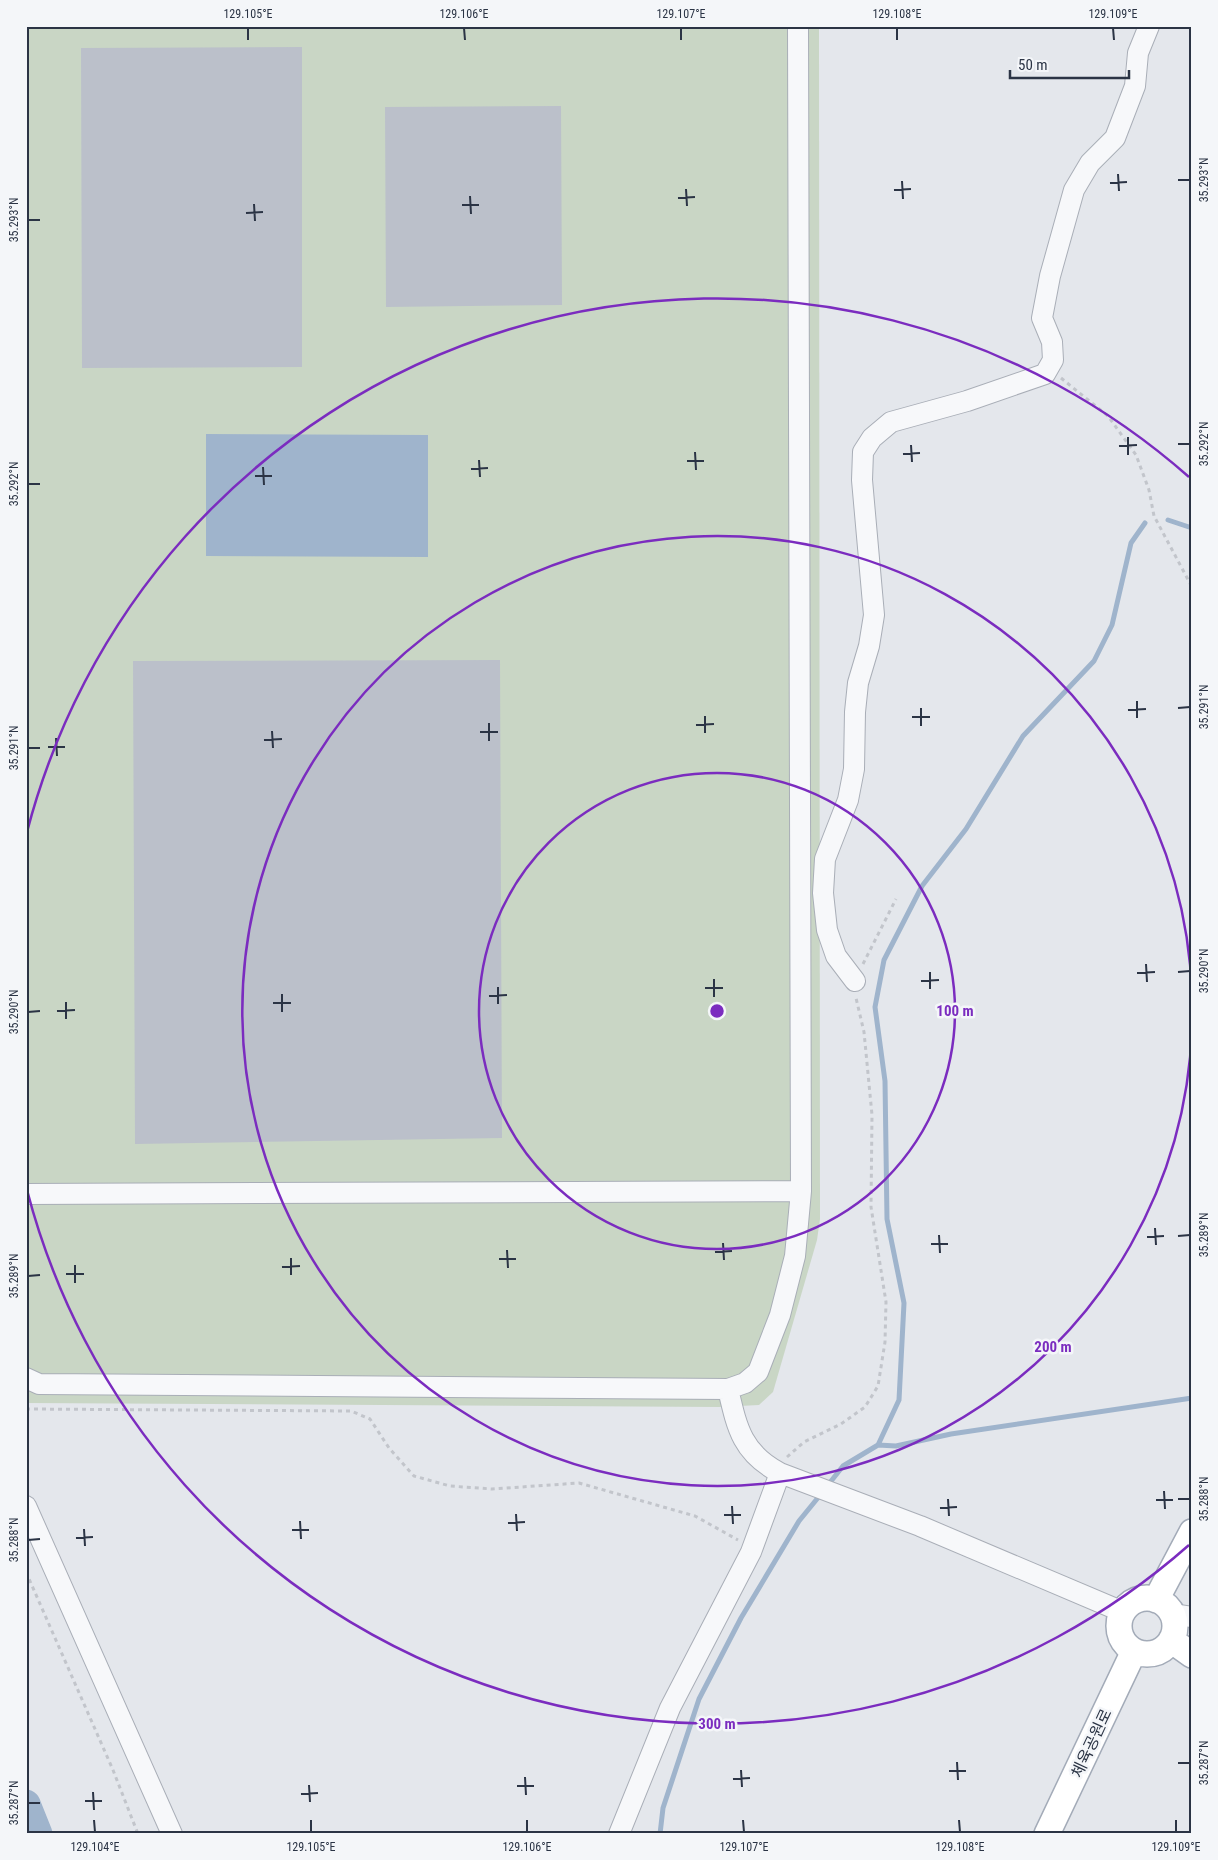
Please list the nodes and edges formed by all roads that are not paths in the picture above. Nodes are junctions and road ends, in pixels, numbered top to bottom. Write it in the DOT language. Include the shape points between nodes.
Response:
graph roads {
  1 [pos="798,26"];
  2 [pos="1149,26"];
  3 [pos="855,981"];
  4 [pos="801,1191"];
  5 [pos="26,1194"];
  6 [pos="26,1378"];
  7 [pos="728,1389"];
  8 [pos="784,1475"];
  9 [pos="26,1506"];
  10 [pos="1192,1532"];
  11 [pos="1173,1610"];
  12 [pos="1123,1612"];
  13 [pos="1171,1640"];
  14 [pos="1134,1651"];
  15 [pos="1192,1655"];
  16 [pos="172,1834"];
  17 [pos="619,1834"];
  18 [pos="1047,1834"];
  1 -- 4 [label="street"];
  2 -- 3 [label="street" via="1138,53 1135,86 1115,138 1090,163 1074,190 1042,318 1052,342 1053,360 1045,374 891,422 872,438 863,452 862,480 874,615 858,683 854,769 848,800 825,860 823,892 827,930 836,956"];
  4 -- 5 [label="street"];
  4 -- 7 [label="street" via="795,1256 780,1315 758,1372 745,1383"];
  6 -- 7 [label="street" via="39,1384"];
  7 -- 8 [label="street" via="737,1428 751,1452 765,1465"];
  8 -- 12 [label="street" via="920,1526"];
  8 -- 17 [label="street" via="670,1708"];
  9 -- 16 [label="street"];
  10 -- 11 [label="main road"];
  11 -- 12 [label="main road" via="1137,1600"];
  11 -- 13 [label="main road" via="1175,1627"];
  12 -- 14 [label="main road" via="1119,1624 1121,1637"];
  13 -- 14 [label="main road" via="1159,1652"];
  13 -- 15 [label="main road"];
  14 -- 18 [label="main road, 체육공원로"];
}
